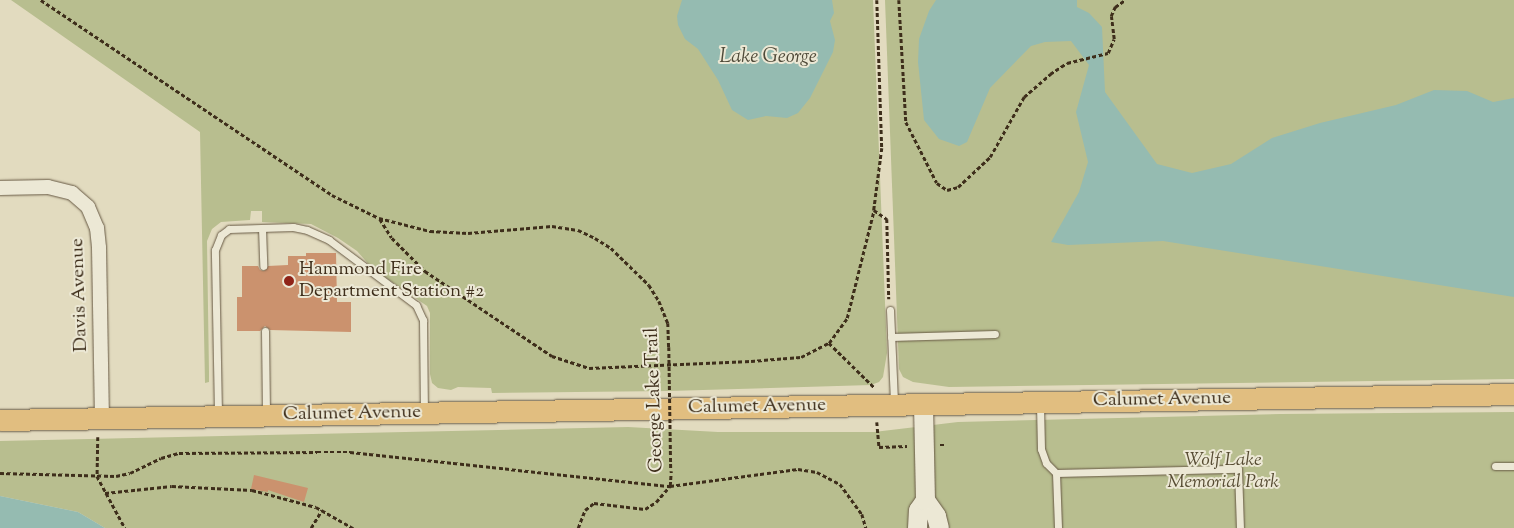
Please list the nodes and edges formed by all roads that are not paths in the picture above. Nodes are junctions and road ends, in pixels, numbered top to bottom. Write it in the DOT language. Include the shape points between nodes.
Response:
graph roads {
  1 [pos="0,188"];
  2 [pos="262,228"];
  3 [pos="262,266"];
  4 [pos="890,310"];
  5 [pos="266,330"];
  6 [pos="995,334"];
  7 [pos="891,337"];
  8 [pos="1514,394"];
  9 [pos="1040,402"];
  10 [pos="894,404"];
  11 [pos="923,404"];
  12 [pos="424,412"];
  13 [pos="266,415"];
  14 [pos="218,416"];
  15 [pos="102,418"];
  16 [pos="0,420"];
  17 [pos="1495,466"];
  18 [pos="1514,466"];
  19 [pos="1056,473"];
  20 [pos="925,500"];
  21 [pos="917,528"];
  22 [pos="939,528"];
  23 [pos="1058,528"];
  24 [pos="1240,528"];
  1 -- 15 [label="street, Davis Avenue" via="48,187 72,193 88,207 97,228 99,248"];
  2 -- 3 [label="lane"];
  2 -- 12 [label="lane" via="293,227 329,240 416,305 423,320"];
  2 -- 14 [label="lane" via="229,229 221,235 215,250"];
  4 -- 7 [label="lane"];
  5 -- 13 [label="lane"];
  6 -- 7 [label="lane"];
  7 -- 10 [label="lane"];
  8 -- 9 [label="main road, Calumet Avenue"];
  9 -- 11 [label="main road, Calumet Avenue"];
  9 -- 19 [label="lane" via="1041,449 1046,463"];
  10 -- 11 [label="main road, Calumet Avenue"];
  10 -- 12 [label="main road, Calumet Avenue"];
  11 -- 20 [label="main road"];
  12 -- 13 [label="main road, Calumet Avenue"];
  13 -- 14 [label="main road, Calumet Avenue"];
  14 -- 15 [label="main road, Calumet Avenue"];
  15 -- 16 [label="main road, Calumet Avenue"];
  17 -- 18 [label="lane"];
  19 -- 23 [label="lane"];
  19 -- 24 [label="lane" via="1238,469"];
  20 -- 21 [label="main road" via="918,510"];
  20 -- 22 [label="main road" via="936,516"];
}
